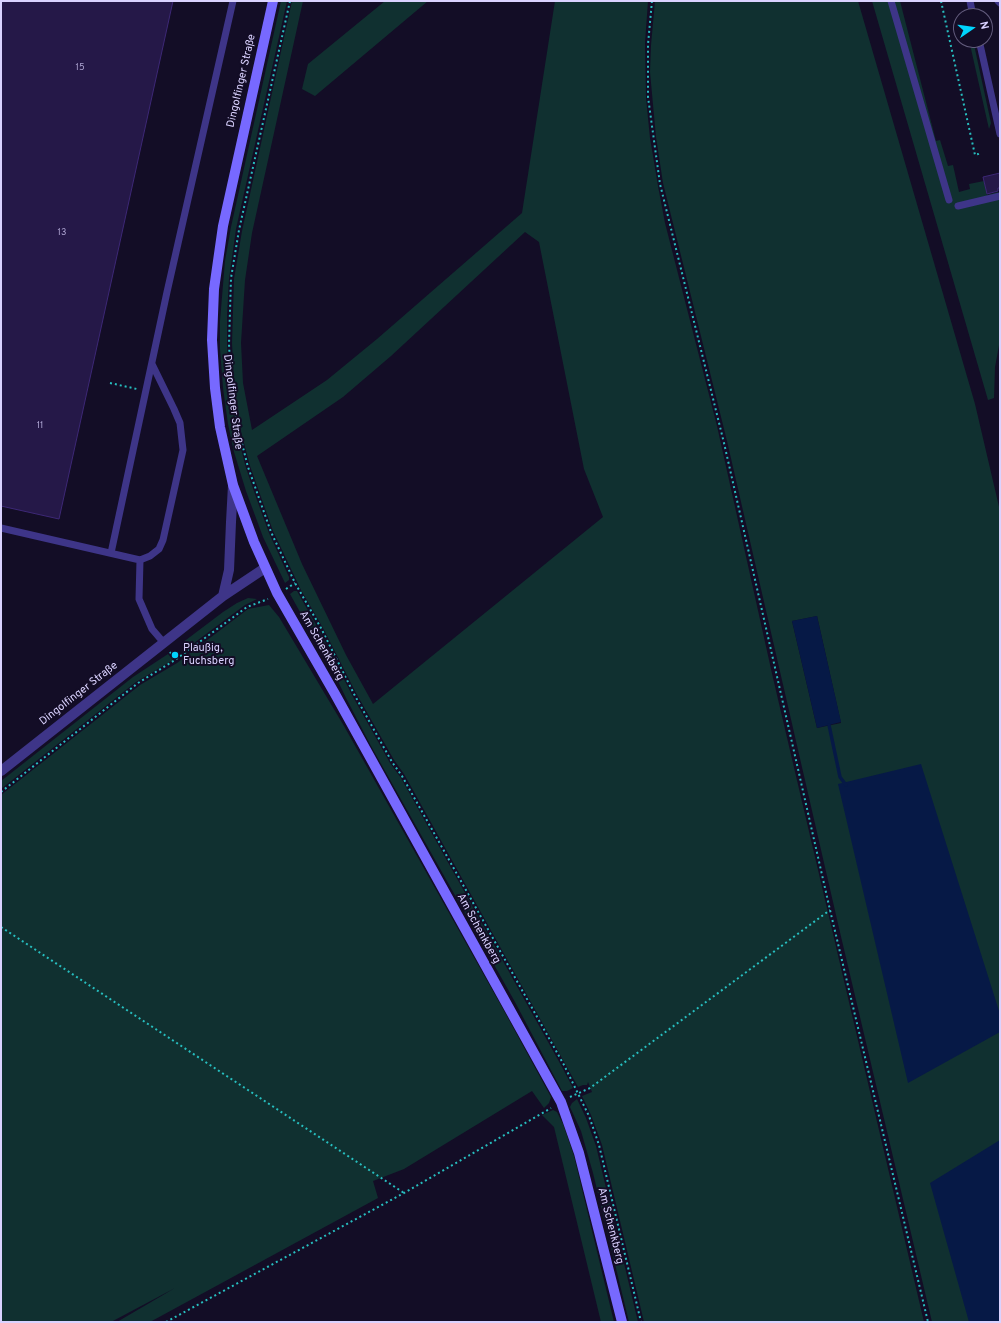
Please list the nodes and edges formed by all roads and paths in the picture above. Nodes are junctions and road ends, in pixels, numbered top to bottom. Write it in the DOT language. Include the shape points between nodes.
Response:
graph roads {
  1 [pos="233,1"];
  2 [pos="272,1"];
  3 [pos="290,1"];
  4 [pos="652,1"];
  5 [pos="891,1"];
  6 [pos="941,1"];
  7 [pos="981,48"];
  8 [pos="1000,134"];
  9 [pos="979,158"];
  10 [pos="1000,196"];
  11 [pos="949,200"];
  12 [pos="958,206"];
  13 [pos="152,364"];
  14 [pos="110,383"];
  15 [pos="146,391"];
  16 [pos="234,485"];
  17 [pos="1,528"];
  18 [pos="111,553"];
  19 [pos="140,560"];
  20 [pos="265,568"];
  21 [pos="295,584"];
  22 [pos="277,593"];
  23 [pos="223,596"];
  24 [pos="164,643"];
  25 [pos="1,771"];
  26 [pos="1,792"];
  27 [pos="830,910"];
  28 [pos="1,928"];
  29 [pos="578,1093"];
  30 [pos="561,1102"];
  31 [pos="404,1193"];
  32 [pos="166,1322"];
  33 [pos="622,1322"];
  34 [pos="641,1322"];
  35 [pos="928,1322"];
  1 -- 13 [label="lane"];
  2 -- 16 [label="main road, Dingolfinger Straße" via="223,226 214,289 212,340 215,388 220,427"];
  3 -- 21 [label="path" via="239,230 232,278 229,344 237,424 248,467 271,532"];
  4 -- 27 [label="path" via="648,44 648,91 660,184 724,443"];
  5 -- 11 [label="lane"];
  6 -- 9 [label="path" via="975,155 978,154"];
  7 -- 8 [label="lane"];
  10 -- 12 [label="lane"];
  13 -- 15 [label="lane"];
  13 -- 19 [label="lane" via="180,423 183,450 163,540 159,549"];
  14 -- 15 [label="path"];
  15 -- 18 [label="lane"];
  16 -- 20 [label="main road, Dingolfinger Straße" via="244,518"];
  16 -- 23 [label="street" via="229,570"];
  17 -- 18 [label="lane"];
  18 -- 19 [label="lane"];
  19 -- 24 [label="lane" via="139,599 152,629"];
  20 -- 22 [label="main road, Am Schenkberg"];
  20 -- 23 [label="street, Dingolfinger Straße"];
  21 -- 22 [label="path"];
  21 -- 29 [label="path"];
  22 -- 26 [label="path" via="247,607 175,660 138,683"];
  22 -- 30 [label="main road, Am Schenkberg"];
  23 -- 24 [label="street, Dingolfinger Straße"];
  24 -- 25 [label="street, Dingolfinger Straße"];
  27 -- 29 [label="path" via="590,1088"];
  27 -- 35 [label="path"];
  28 -- 31 [label="path"];
  29 -- 30 [label="path"];
  29 -- 34 [label="path" via="599,1145"];
  30 -- 31 [label="path"];
  30 -- 33 [label="main road, Am Schenkberg" via="579,1153"];
  31 -- 32 [label="path"];
}
